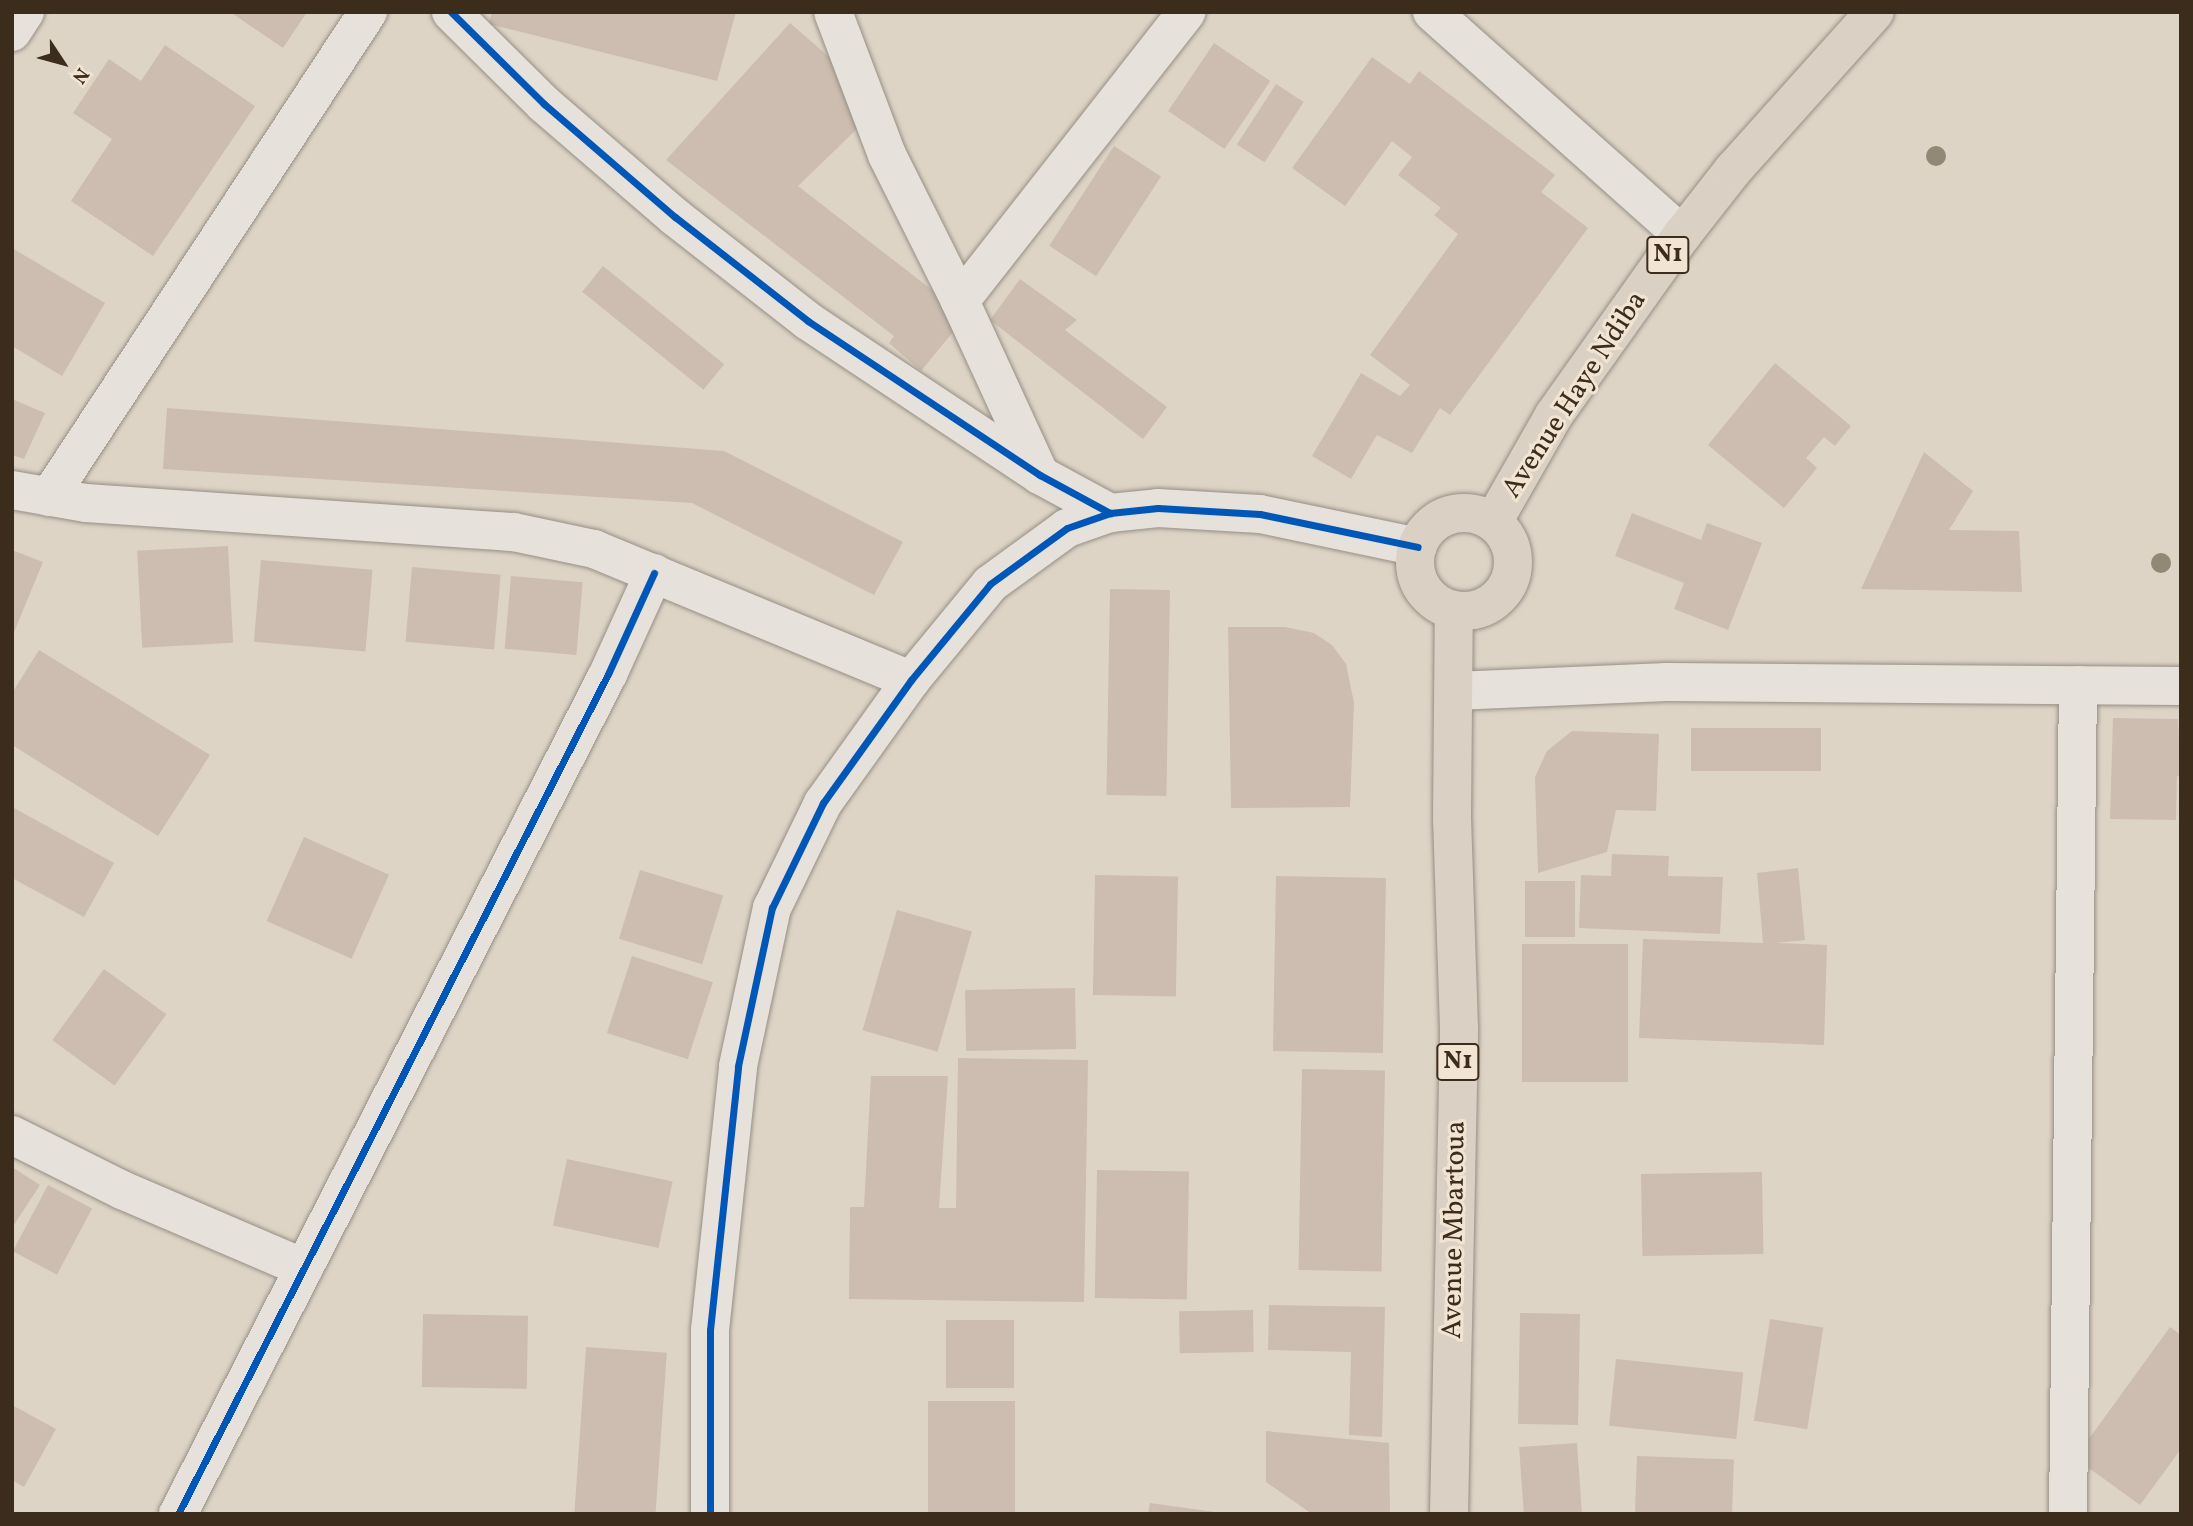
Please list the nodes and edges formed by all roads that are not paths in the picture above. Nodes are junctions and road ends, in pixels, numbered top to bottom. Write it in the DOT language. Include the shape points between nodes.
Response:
graph roads {
  1 [pos="25,12"];
  2 [pos="368,12"];
  3 [pos="451,12"];
  4 [pos="833,12"];
  5 [pos="1187,12"];
  6 [pos="1432,12"];
  7 [pos="1875,12"];
  8 [pos="12,32"];
  9 [pos="1682,235"];
  10 [pos="960,301"];
  11 [pos="1040,475"];
  12 [pos="12,490"];
  13 [pos="49,497"];
  14 [pos="1110,513"];
  15 [pos="1493,522"];
  16 [pos="1418,547"];
  17 [pos="654,573"];
  18 [pos="1454,610"];
  19 [pos="911,680"];
  20 [pos="2078,685"];
  21 [pos="2181,686"];
  22 [pos="1454,691"];
  23 [pos="12,1135"];
  24 [pos="304,1268"];
  25 [pos="178,1514"];
  26 [pos="710,1514"];
  27 [pos="1449,1514"];
  28 [pos="2068,1514"];
  1 -- 8 [label="street"];
  2 -- 13 [label="street"];
  3 -- 11 [label="street" via="544,104 685,225 808,321"];
  4 -- 10 [label="street" via="887,155"];
  5 -- 10 [label="street"];
  6 -- 9 [label="street"];
  7 -- 9 [label="highway, Avenue Haye Ndiba / N1" via="1733,170"];
  9 -- 15 [label="highway, Avenue Haye Ndiba / N1" via="1554,415"];
  10 -- 11 [label="street"];
  11 -- 14 [label="street"];
  12 -- 13 [label="street"];
  13 -- 17 [label="street" via="514,532 594,550"];
  14 -- 16 [label="street" via="1158,508 1260,514"];
  14 -- 19 [label="street" via="1067,528 990,584"];
  15 -- 16 [label="highway" via="1477,514 1458,513 1427,530"];
  15 -- 18 [label="highway" via="1510,546 1512,574 1489,604"];
  16 -- 18 [label="highway" via="1418,579 1426,593"];
  17 -- 19 [label="street"];
  17 -- 24 [label="street" via="608,674"];
  18 -- 22 [label="highway, Avenue Mbartoua / N1"];
  19 -- 26 [label="street" via="823,803 772,908 738,1066 710,1330"];
  20 -- 21 [label="street"];
  20 -- 22 [label="street" via="1667,682"];
  20 -- 28 [label="street"];
  22 -- 27 [label="highway, Avenue Mbartoua / N1" via="1452,820 1459,1028"];
  23 -- 24 [label="street" via="122,1190"];
  24 -- 25 [label="street"];
}
